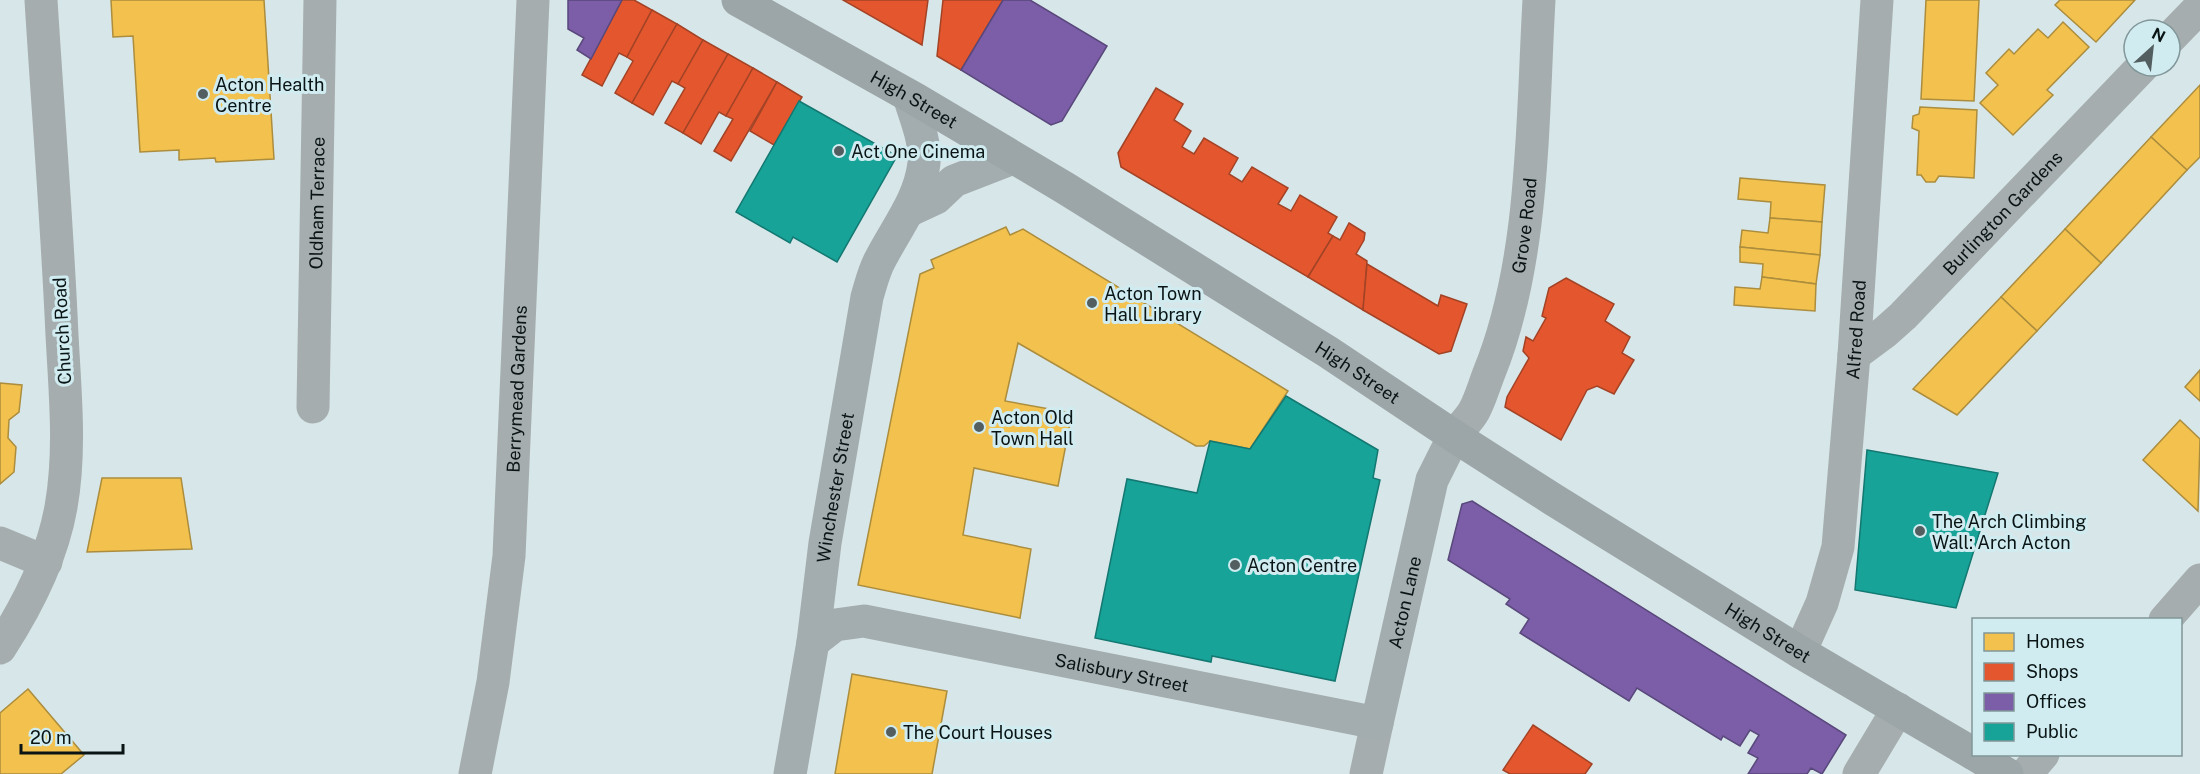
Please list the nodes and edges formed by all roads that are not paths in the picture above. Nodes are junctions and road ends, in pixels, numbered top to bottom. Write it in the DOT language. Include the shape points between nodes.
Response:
graph roads {
  1 [pos="41,0"];
  2 [pos="320,0"];
  3 [pos="533,0"];
  4 [pos="738,0"];
  5 [pos="1539,0"];
  6 [pos="1877,0"];
  7 [pos="2200,7"];
  8 [pos="2182,26"];
  9 [pos="2131,78"];
  10 [pos="909,96"];
  11 [pos="1013,158"];
  12 [pos="908,211"];
  13 [pos="1854,355"];
  14 [pos="313,407"];
  15 [pos="1454,436"];
  16 [pos="0,543"];
  17 [pos="46,562"];
  18 [pos="822,568"];
  19 [pos="2200,580"];
  20 [pos="2167,618"];
  21 [pos="864,621"];
  22 [pos="813,642"];
  23 [pos="0,648"];
  24 [pos="1800,652"];
  25 [pos="1898,708"];
  26 [pos="1377,723"];
  27 [pos="1972,753"];
  28 [pos="1977,756"];
  29 [pos="2041,756"];
  30 [pos="1371,772"];
  31 [pos="475,774"];
  32 [pos="790,774"];
  33 [pos="1859,774"];
  34 [pos="2007,774"];
  35 [pos="2026,774"];
  1 -- 17 [label="street, Church Road" via="67,450 61,508"];
  2 -- 14 [label="street, Oldham Terrace"];
  3 -- 31 [label="street, Berrymead Gardens" via="509,556 493,682"];
  4 -- 10 [label="main road, High Street"];
  5 -- 15 [label="street, Grove Road" via="1526,217 1516,283 1499,350 1473,412"];
  6 -- 13 [label="street, Alfred Road"];
  7 -- 8 [label="street"];
  9 -- 13 [label="street, Burlington Gardens" via="1903,316"];
  10 -- 11 [label="main road, High Street"];
  10 -- 12 [label="main road, Winchester Street" via="924,161"];
  11 -- 12 [label="main road" via="954,181 936,198"];
  11 -- 15 [label="main road, High Street" via="1328,352"];
  12 -- 18 [label="main road, Winchester Street" via="879,261 867,297"];
  13 -- 24 [label="street, Alfred Road" via="1838,547 1822,603"];
  15 -- 24 [label="main road, High Street"];
  15 -- 26 [label="main road, Acton Lane" via="1432,480"];
  16 -- 17 [label="street"];
  17 -- 23 [label="street, Church Road" via="22,614"];
  18 -- 21 [label="main road, Salisbury Street" via="830,599"];
  18 -- 22 [label="main road, Winchester Street"];
  19 -- 20 [label="street"];
  21 -- 22 [label="main road, Salisbury Street" via="835,625"];
  21 -- 26 [label="main road, Salisbury Street"];
  22 -- 32 [label="main road, Winchester Street"];
  24 -- 25 [label="main road, High Street"];
  25 -- 27 [label="main road, High Street"];
  25 -- 33 [label="street"];
  26 -- 30 [label="street, Acton Lane"];
  28 -- 34 [label="main road, High Street"];
  29 -- 35 [label="street"];
}
